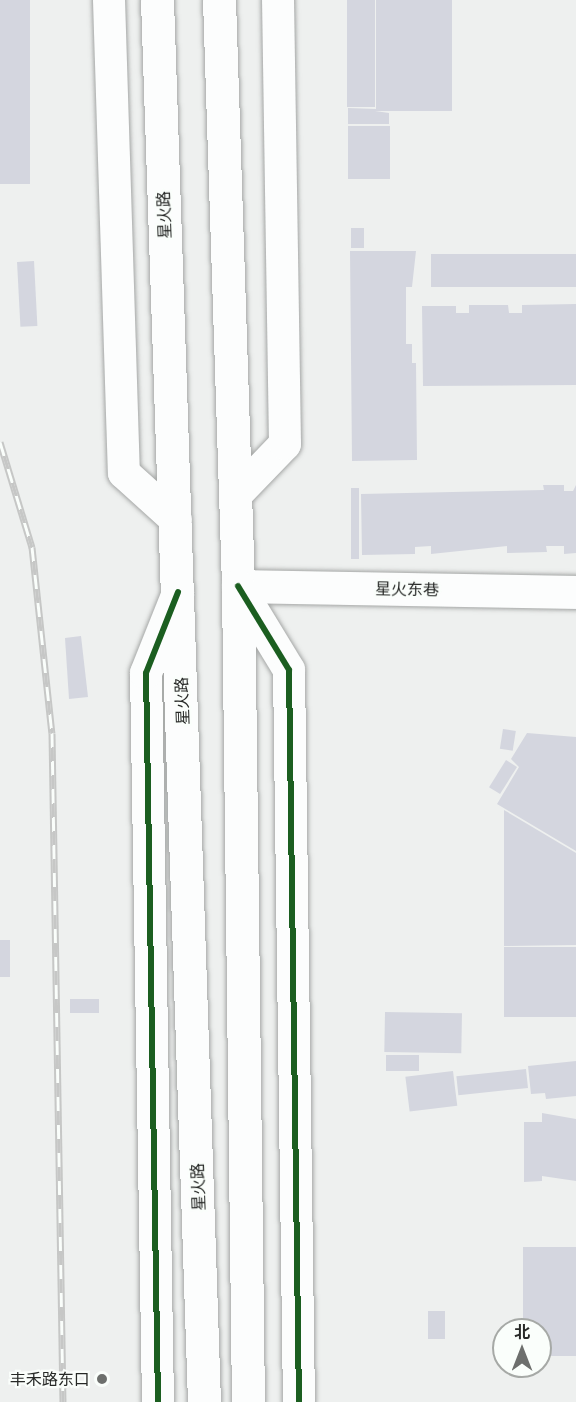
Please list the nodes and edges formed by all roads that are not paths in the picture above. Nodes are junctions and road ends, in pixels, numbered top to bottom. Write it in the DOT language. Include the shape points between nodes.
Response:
graph roads {
  1 [pos="109,0"];
  2 [pos="156,0"];
  3 [pos="219,0"];
  4 [pos="278,0"];
  5 [pos="235,496"];
  6 [pos="176,520"];
  7 [pos="238,586"];
  8 [pos="178,592"];
  9 [pos="576,592"];
  10 [pos="158,1402"];
  11 [pos="204,1402"];
  12 [pos="248,1402"];
  13 [pos="299,1402"];
  1 -- 6 [label="street" via="124,473"];
  2 -- 6 [label="main road, 星火路"];
  3 -- 5 [label="main road"];
  4 -- 5 [label="street" via="285,444"];
  5 -- 7 [label="main road"];
  6 -- 8 [label="main road, 星火路"];
  7 -- 9 [label="main road, 星火东巷"];
  7 -- 12 [label="main road"];
  7 -- 13 [label="street" via="289,670"];
  8 -- 10 [label="street" via="146,673"];
  8 -- 11 [label="main road, 星火路"];
}
